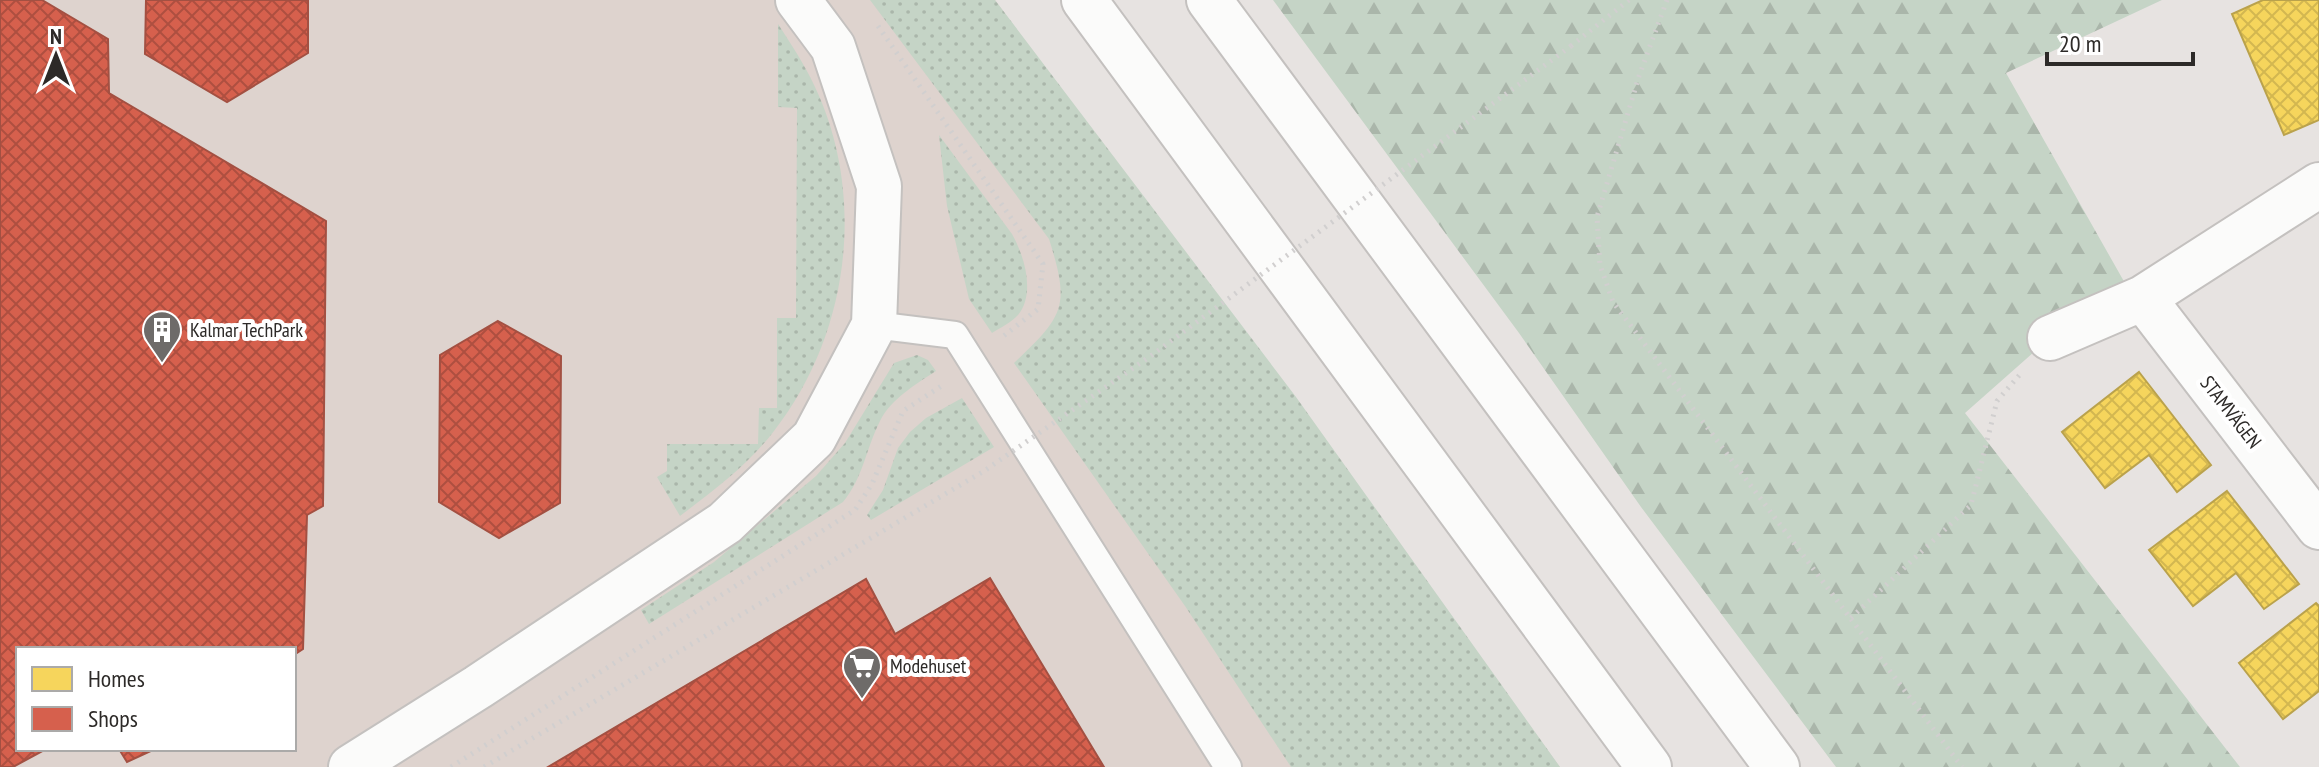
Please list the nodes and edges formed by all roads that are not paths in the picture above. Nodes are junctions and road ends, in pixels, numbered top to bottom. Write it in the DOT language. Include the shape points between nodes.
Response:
graph roads {
  1 [pos="798,0"];
  2 [pos="1084,0"];
  3 [pos="1209,0"];
  4 [pos="2319,185"];
  5 [pos="2143,298"];
  6 [pos="874,325"];
  7 [pos="2050,338"];
  8 [pos="2319,527"];
  9 [pos="351,767"];
  10 [pos="1228,767"];
  11 [pos="1649,767"];
  12 [pos="1777,767"];
  1 -- 6 [label="main road" via="833,47 879,186"];
  2 -- 11 [label="main road"];
  3 -- 12 [label="main road"];
  4 -- 5 [label="main road"];
  5 -- 7 [label="main road"];
  5 -- 8 [label="main road, STAMVÄGEN"];
  6 -- 9 [label="main road" via="814,438 725,523"];
  6 -- 10 [label="lane" via="955,335"];
}
